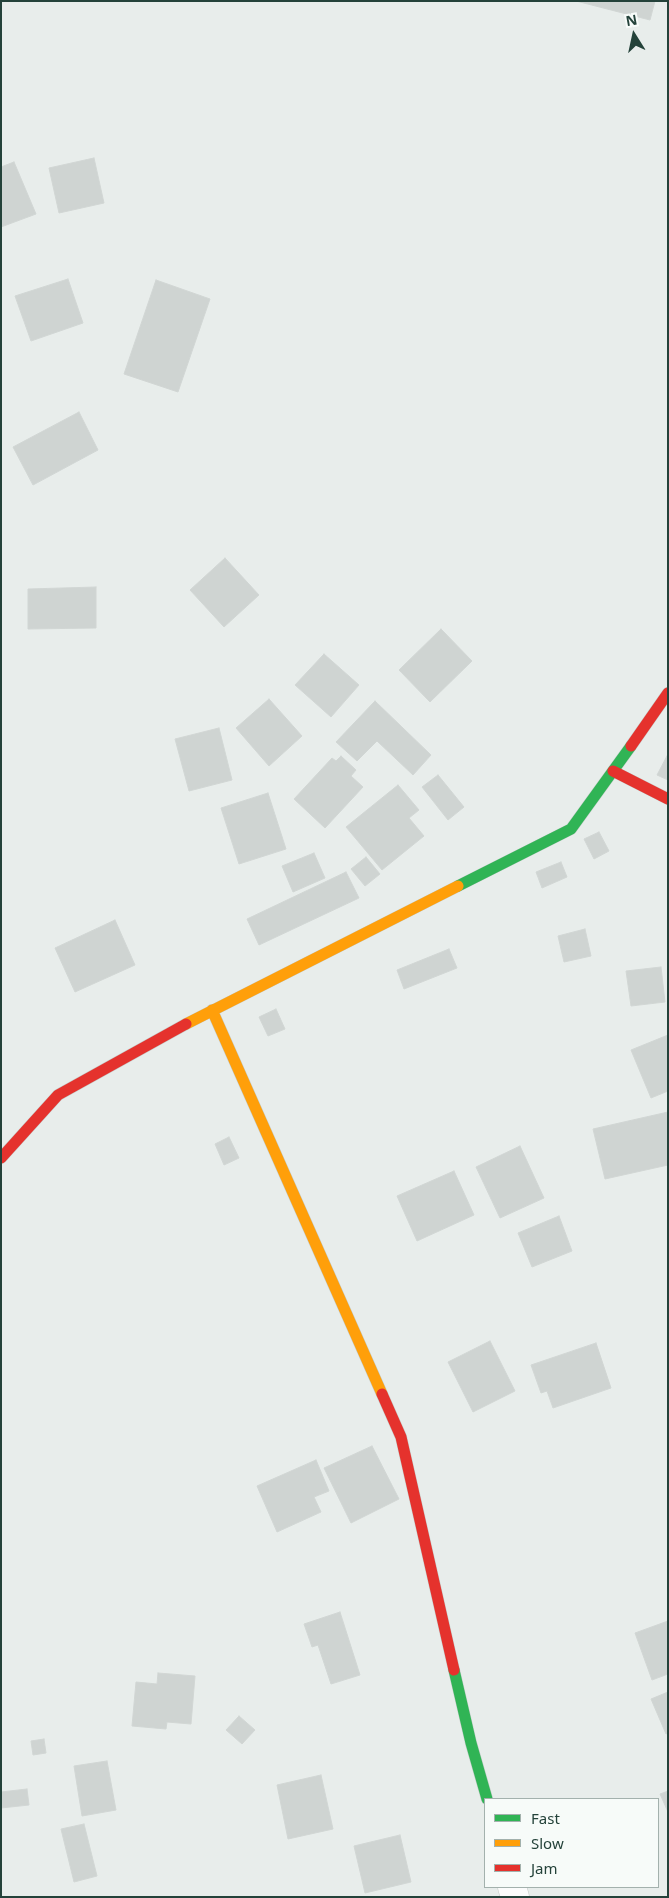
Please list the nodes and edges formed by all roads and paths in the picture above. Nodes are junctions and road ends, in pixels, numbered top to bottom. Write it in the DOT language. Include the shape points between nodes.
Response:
graph roads {
  1 [pos="668,693"];
  2 [pos="613,770"];
  3 [pos="668,798"];
  4 [pos="212,1010"];
  5 [pos="1,1158"];
  6 [pos="487,1798"];
  1 -- 2 [label="street"];
  2 -- 3 [label="street"];
  2 -- 4 [label="street" via="571,829"];
  4 -- 5 [label="street" via="58,1095"];
  4 -- 6 [label="street" via="401,1437 471,1743"];
}
